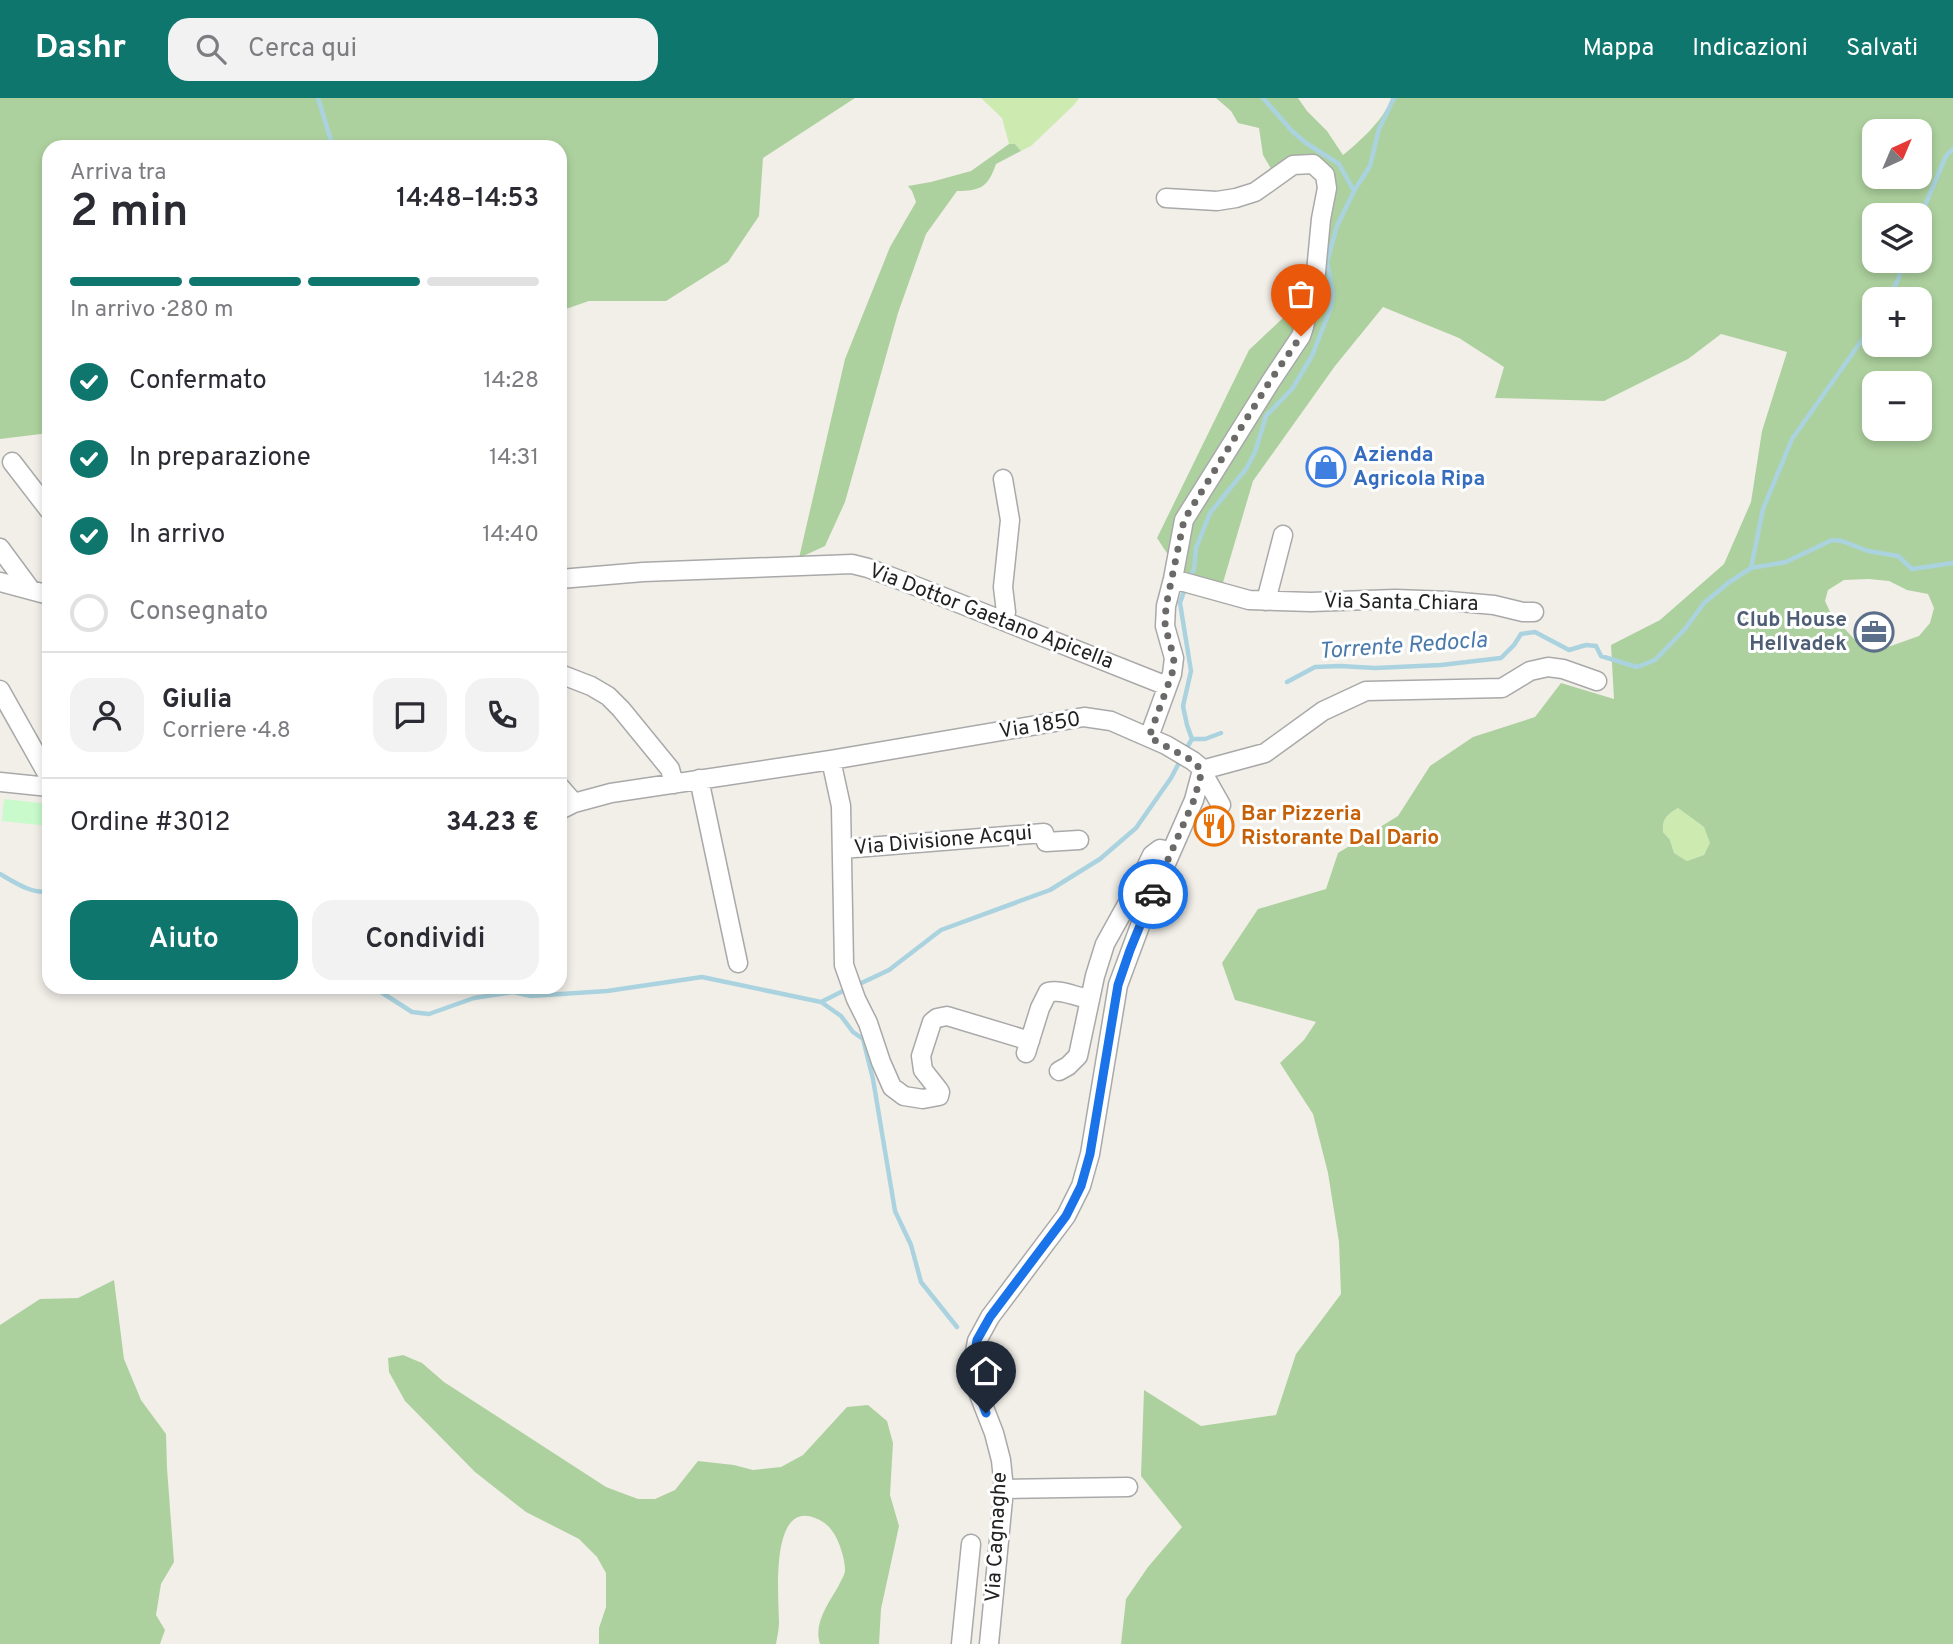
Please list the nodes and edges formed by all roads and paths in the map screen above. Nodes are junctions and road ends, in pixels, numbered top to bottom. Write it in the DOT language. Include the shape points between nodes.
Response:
graph roads {
  1 [pos="1166,198"];
  2 [pos="12,462"];
  3 [pos="1003,480"];
  4 [pos="42,501"];
  5 [pos="1283,535"];
  6 [pos="0,548"];
  7 [pos="567,578"];
  8 [pos="1173,579"];
  9 [pos="0,582"];
  10 [pos="31,590"];
  11 [pos="42,593"];
  12 [pos="1266,601"];
  13 [pos="1534,612"];
  14 [pos="1004,621"];
  15 [pos="567,677"];
  16 [pos="1597,681"];
  17 [pos="1167,686"];
  18 [pos="0,690"];
  19 [pos="1157,741"];
  20 [pos="831,760"];
  21 [pos="42,765"];
  22 [pos="1197,766"];
  23 [pos="699,779"];
  24 [pos="0,782"];
  25 [pos="674,784"];
  26 [pos="42,786"];
  27 [pos="1221,805"];
  28 [pos="567,806"];
  29 [pos="1079,840"];
  30 [pos="842,849"];
  31 [pos="1170,851"];
  32 [pos="738,964"];
  33 [pos="1090,999"];
  34 [pos="1059,1071"];
  35 [pos="1128,1487"];
  36 [pos="1004,1489"];
  37 [pos="971,1544"];
  38 [pos="961,1644"];
  39 [pos="989,1644"];
  1 -- 8 [label="street" via="1236,198 1255,192 1293,165 1313,164 1325,175 1327,188 1316,272 1301,336 1184,520"];
  2 -- 4 [label="street"];
  3 -- 14 [label="street" via="1010,520"];
  5 -- 12 [label="street"];
  6 -- 10 [label="street"];
  7 -- 14 [label="street, Via Dottor Gaetano Apicella" via="852,564"];
  8 -- 12 [label="street, Via Santa Chiara"];
  8 -- 17 [label="street" via="1166,606 1165,626 1174,658"];
  9 -- 10 [label="street"];
  10 -- 11 [label="street"];
  12 -- 13 [label="street, Via Santa Chiara" via="1449,601"];
  14 -- 17 [label="street, Via Dottor Gaetano Apicella"];
  15 -- 25 [label="street" via="608,696 621,709 670,769"];
  16 -- 22 [label="street" via="1548,667 1530,671 1502,688 1366,691 1323,711 1265,753"];
  17 -- 19 [label="street"];
  18 -- 21 [label="street"];
  19 -- 20 [label="street, Via 1850" via="1111,720 1084,717"];
  19 -- 22 [label="street, Via 1850"];
  20 -- 23 [label="street, Via 1850"];
  20 -- 30 [label="street, Via Divisione Acqui" via="841,806"];
  22 -- 27 [label="street"];
  22 -- 31 [label="street, Via Cagnaghe" via="1194,800"];
  23 -- 25 [label="street, Via 1850"];
  23 -- 32 [label="street"];
  24 -- 26 [label="street"];
  25 -- 28 [label="street, Via 1850" via="611,793"];
  29 -- 30 [label="street, Via Divisione Acqui" via="1046,842 1044,833"];
  30 -- 33 [label="street, Via Divisione Acqui" via="845,970 892,1087 904,1096 939,1096 923,1070 921,1056 937,1018 947,1016 1028,1047 1048,992"];
  31 -- 33 [label="street, Via Cagnaghe" via="1160,849 1152,855 1105,944"];
  31 -- 36 [label="street, Via Cagnaghe" via="1118,985 1081,1186 1066,1216 977,1340 973,1363 978,1392 994,1433"];
  33 -- 34 [label="street, Via Cagnaghe" via="1078,1056"];
  35 -- 36 [label="street"];
  36 -- 39 [label="street, Via Cagnaghe"];
  37 -- 38 [label="street, Via Cagnaghe"];
}
